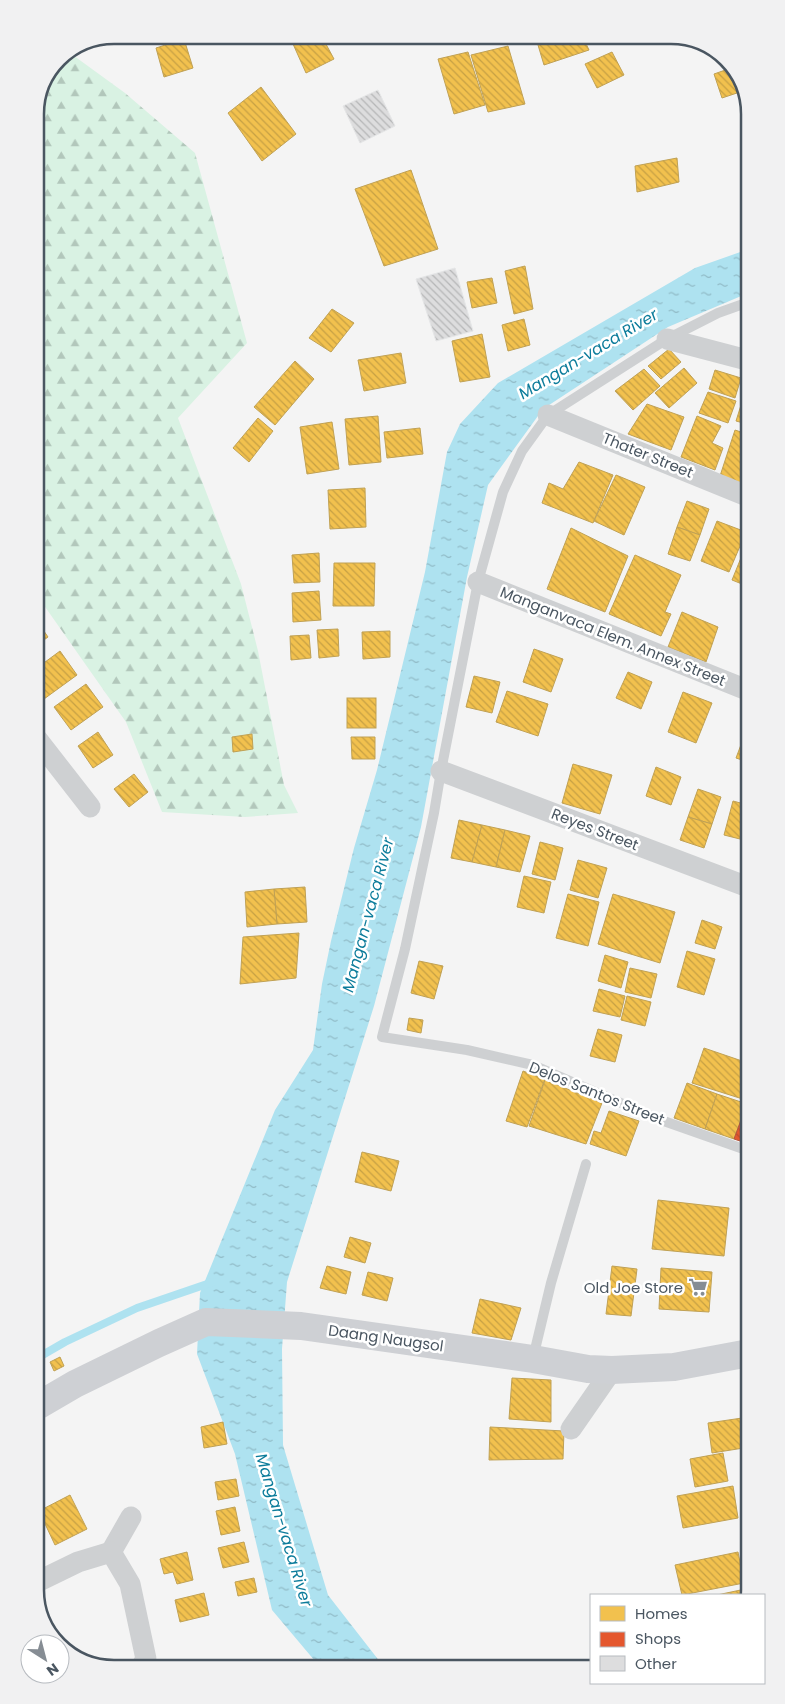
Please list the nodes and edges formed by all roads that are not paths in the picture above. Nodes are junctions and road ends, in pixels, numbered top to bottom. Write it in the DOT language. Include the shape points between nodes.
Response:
graph roads {
  1 [pos="741,305"];
  2 [pos="667,339"];
  3 [pos="741,359"];
  4 [pos="548,415"];
  5 [pos="741,494"];
  6 [pos="478,582"];
  7 [pos="741,687"];
  8 [pos="44,748"];
  9 [pos="441,771"];
  10 [pos="90,807"];
  11 [pos="741,884"];
  12 [pos="741,1148"];
  13 [pos="586,1164"];
  14 [pos="741,1354"];
  15 [pos="533,1359"];
  16 [pos="612,1370"];
  17 [pos="44,1402"];
  18 [pos="571,1429"];
  19 [pos="131,1517"];
  20 [pos="111,1552"];
  21 [pos="44,1579"];
  22 [pos="145,1660"];
  1 -- 2 [label="lane"];
  2 -- 3 [label="street"];
  2 -- 4 [label="lane"];
  4 -- 5 [label="street, Thater Street"];
  4 -- 6 [label="lane" via="522,451 503,492"];
  6 -- 7 [label="street, Manganvaca Elem. Annex Street"];
  6 -- 9 [label="lane"];
  8 -- 10 [label="street"];
  9 -- 11 [label="street, Reyes Street"];
  9 -- 12 [label="lane, Delos Santos Street" via="406,948 382,1037 467,1050 532,1065 658,1119"];
  13 -- 15 [label="lane" via="551,1283"];
  14 -- 16 [label="main road, Daang Naugsol" via="674,1367"];
  15 -- 16 [label="main road, Daang Naugsol"];
  15 -- 17 [label="main road, Daang Naugsol" via="301,1326 206,1322"];
  16 -- 18 [label="street"];
  19 -- 20 [label="street"];
  20 -- 21 [label="street" via="78,1562"];
  20 -- 22 [label="street" via="130,1584"];
}
